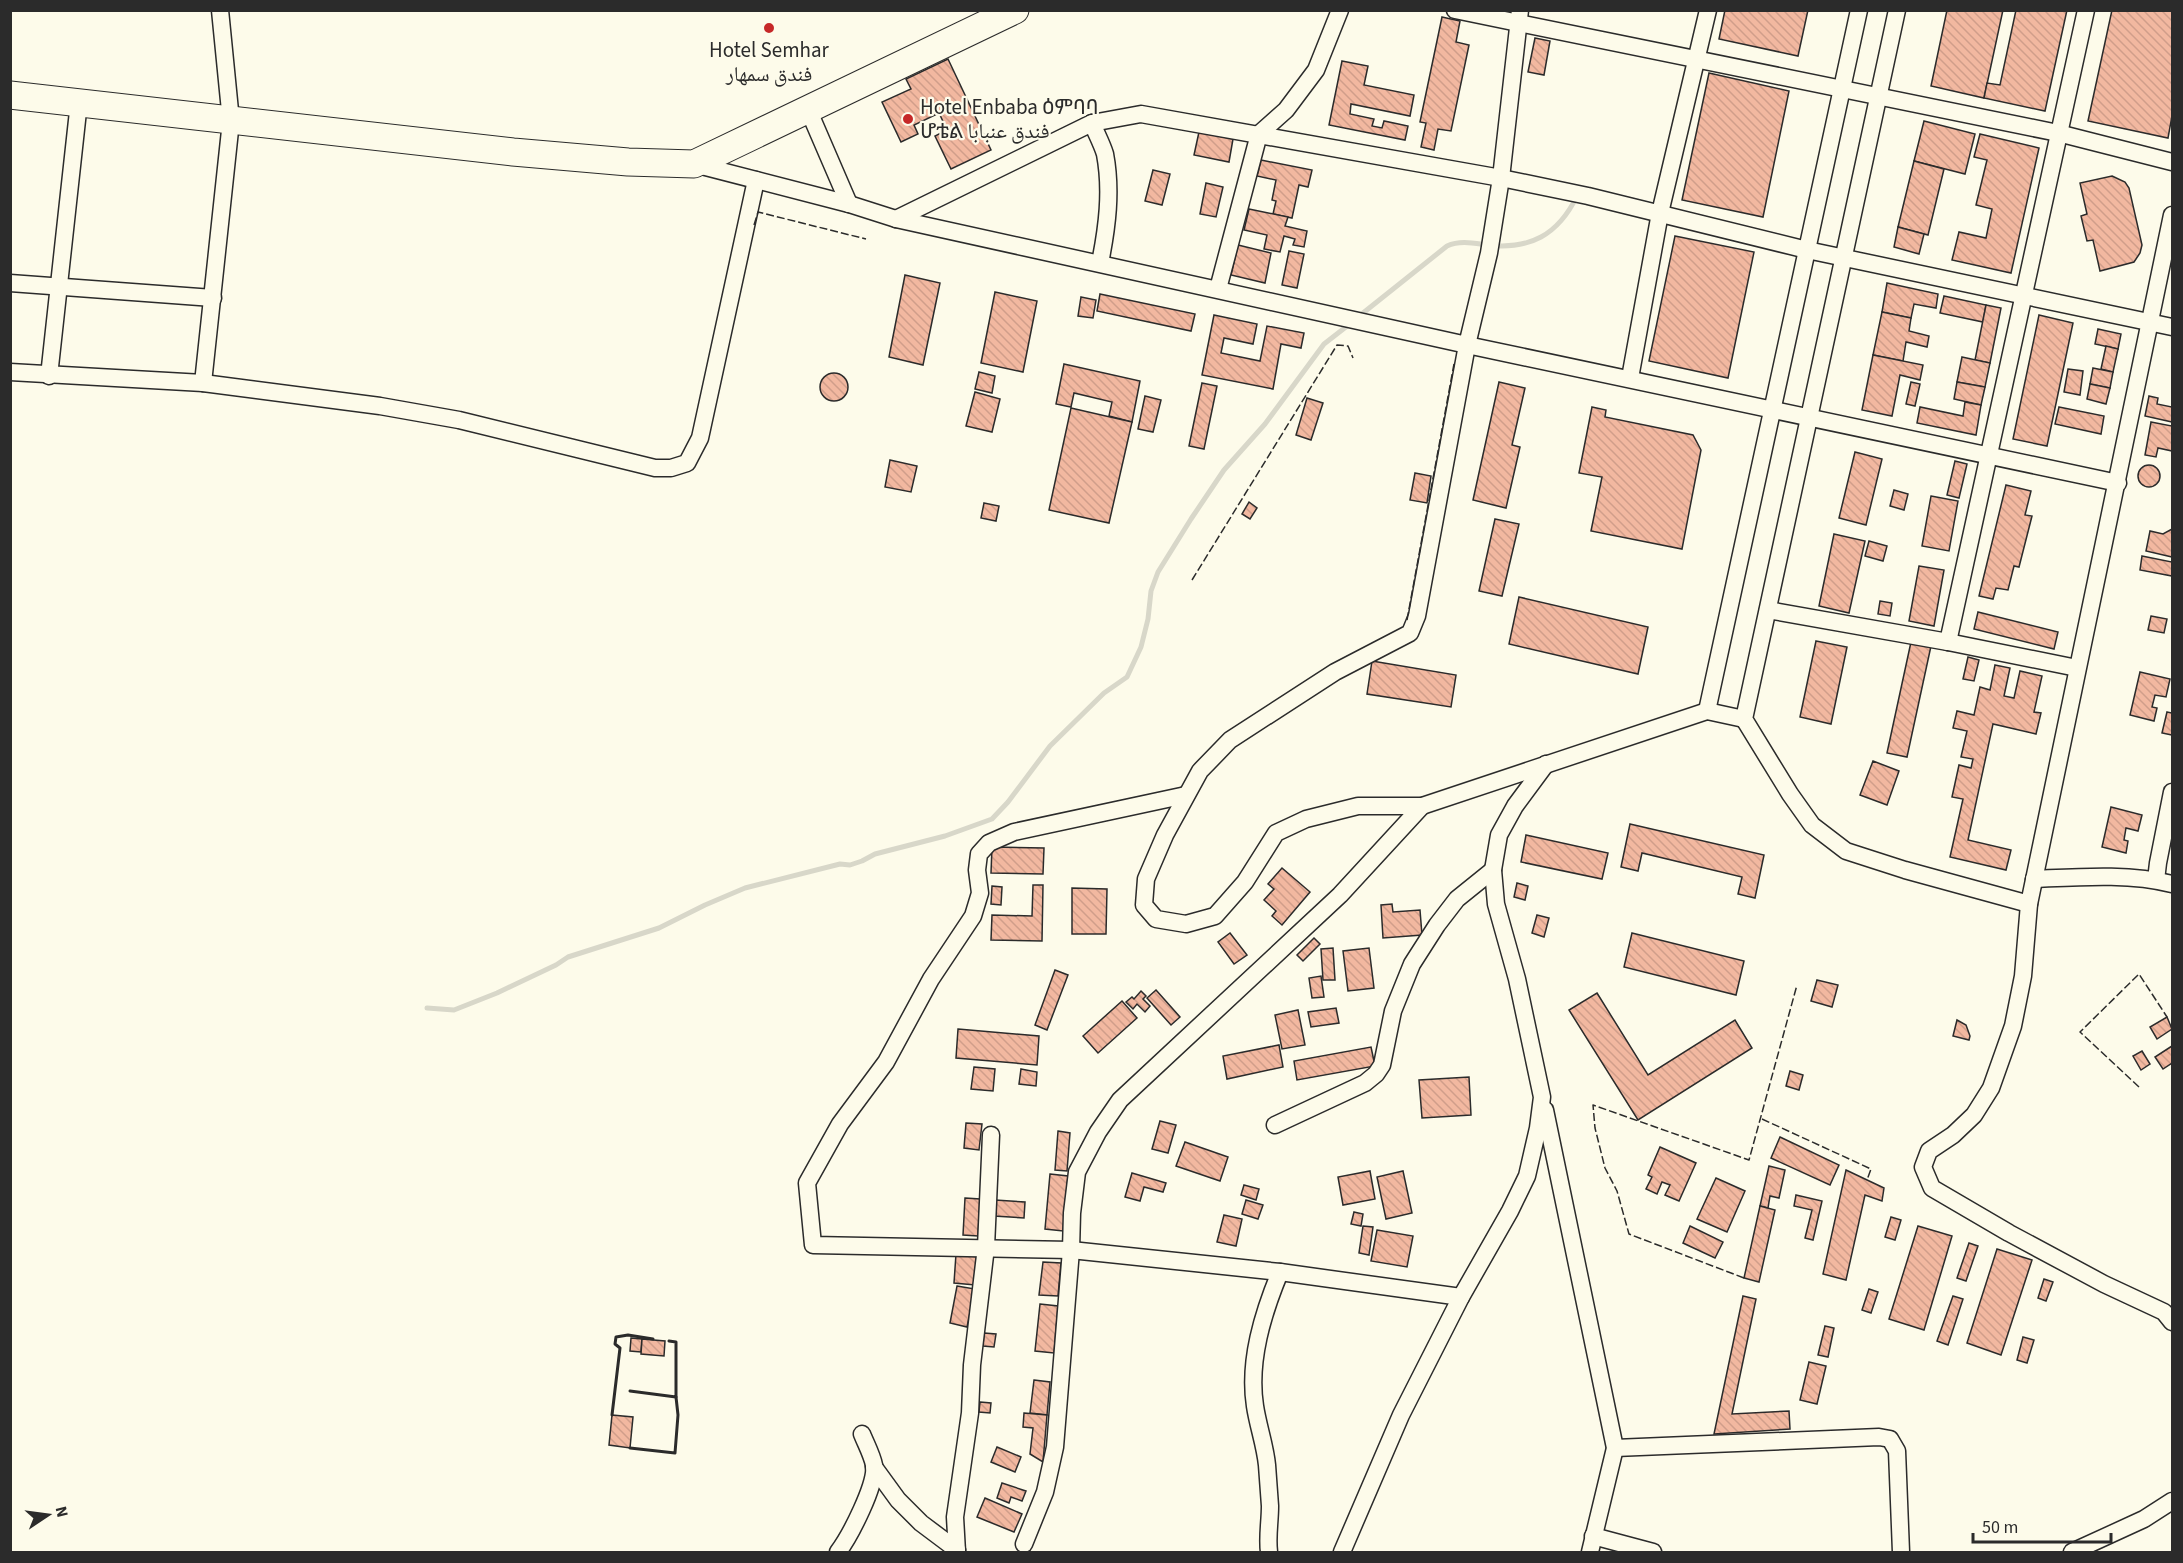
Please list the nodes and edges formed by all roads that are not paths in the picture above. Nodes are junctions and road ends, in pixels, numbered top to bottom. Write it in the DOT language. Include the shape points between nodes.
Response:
graph roads {
  1 [pos="220,10"];
  2 [pos="1015,10"];
  3 [pos="1340,10"];
  4 [pos="1455,10"];
  5 [pos="1708,10"];
  6 [pos="1859,10"];
  7 [pos="1897,10"];
  8 [pos="2086,10"];
  9 [pos="984,17"];
  10 [pos="1519,17"];
  11 [pos="1697,59"];
  12 [pos="1842,89"];
  13 [pos="10,95"];
  14 [pos="1877,96"];
  15 [pos="79,102"];
  16 [pos="808,109"];
  17 [pos="231,121"];
  18 [pos="1092,123"];
  19 [pos="1259,134"];
  20 [pos="2058,134"];
  21 [pos="2172,162"];
  22 [pos="694,164"];
  23 [pos="1501,178"];
  24 [pos="756,180"];
  25 [pos="849,204"];
  26 [pos="1660,213"];
  27 [pos="2172,215"];
  28 [pos="896,219"];
  29 [pos="1807,250"];
  30 [pos="1844,258"];
  31 [pos="1100,263"];
  32 [pos="10,283"];
  33 [pos="59,287"];
  34 [pos="1218,289"];
  35 [pos="2023,296"];
  36 [pos="213,298"];
  37 [pos="2150,323"];
  38 [pos="2172,327"];
  39 [pos="1467,345"];
  40 [pos="10,372"];
  41 [pos="49,376"];
  42 [pos="1630,378"];
  43 [pos="203,384"];
  44 [pos="1772,409"];
  45 [pos="1809,417"];
  46 [pos="1988,456"];
  47 [pos="2118,483"];
  48 [pos="1768,610"];
  49 [pos="1948,642"];
  50 [pos="2077,668"];
  51 [pos="1707,711"];
  52 [pos="1744,719"];
  53 [pos="1546,764"];
  54 [pos="2172,792"];
  55 [pos="1186,795"];
  56 [pos="1422,806"];
  57 [pos="1493,870"];
  58 [pos="2034,879"];
  59 [pos="2164,882"];
  60 [pos="2029,904"];
  61 [pos="1542,1097"];
  62 [pos="1275,1125"];
  63 [pos="991,1135"];
  64 [pos="986,1248"];
  65 [pos="1071,1250"];
  66 [pos="1280,1272"];
  67 [pos="1461,1297"];
  68 [pos="2172,1322"];
  69 [pos="862,1434"];
  70 [pos="1615,1448"];
  71 [pos="874,1467"];
  72 [pos="2172,1501"];
  73 [pos="1024,1544"];
  74 [pos="1591,1544"];
  75 [pos="957,1551"];
  76 [pos="838,1552"];
  77 [pos="1269,1552"];
  78 [pos="1342,1552"];
  79 [pos="1653,1552"];
  80 [pos="1901,1552"];
  81 [pos="2072,1552"];
  1 -- 17 [label="street"];
  2 -- 9 [label="highway"];
  3 -- 19 [label="street" via="1316,70 1286,110"];
  4 -- 10 [label="street"];
  5 -- 11 [label="street"];
  6 -- 12 [label="street"];
  7 -- 14 [label="street"];
  8 -- 20 [label="street"];
  9 -- 16 [label="highway"];
  10 -- 11 [label="street"];
  10 -- 23 [label="street"];
  11 -- 12 [label="street"];
  11 -- 26 [label="street"];
  12 -- 14 [label="street"];
  12 -- 29 [label="street"];
  13 -- 15 [label="highway"];
  14 -- 20 [label="street"];
  14 -- 30 [label="street"];
  15 -- 17 [label="highway"];
  15 -- 33 [label="street"];
  16 -- 22 [label="highway"];
  16 -- 25 [label="street"];
  17 -- 22 [label="highway" via="513,152"];
  17 -- 36 [label="street"];
  18 -- 19 [label="street" via="1141,114"];
  18 -- 28 [label="street"];
  18 -- 31 [label="street" via="1104,153 1108,188 1107,228"];
  19 -- 23 [label="street"];
  19 -- 34 [label="street"];
  20 -- 21 [label="street"];
  20 -- 35 [label="street"];
  22 -- 24 [label="street"];
  23 -- 26 [label="street"];
  23 -- 39 [label="street" via="1489,253"];
  24 -- 25 [label="street"];
  24 -- 43 [label="street" via="700,438 687,463 655,468 459,420"];
  25 -- 28 [label="street"];
  26 -- 29 [label="street"];
  26 -- 42 [label="street"];
  27 -- 37 [label="street"];
  28 -- 31 [label="street"];
  29 -- 30 [label="street"];
  29 -- 44 [label="street"];
  30 -- 35 [label="street"];
  30 -- 45 [label="street"];
  31 -- 34 [label="street"];
  32 -- 33 [label="street"];
  33 -- 36 [label="street"];
  33 -- 41 [label="street"];
  34 -- 39 [label="street"];
  35 -- 37 [label="street"];
  35 -- 46 [label="street"];
  36 -- 43 [label="street"];
  37 -- 38 [label="street"];
  37 -- 47 [label="street"];
  39 -- 42 [label="street"];
  39 -- 55 [label="street" via="1417,616 1410,633 1335,672 1230,740 1200,771"];
  40 -- 41 [label="street"];
  41 -- 43 [label="street"];
  42 -- 44 [label="street"];
  44 -- 45 [label="street"];
  44 -- 51 [label="street"];
  45 -- 46 [label="street"];
  45 -- 48 [label="street"];
  46 -- 47 [label="street"];
  46 -- 49 [label="street"];
  47 -- 50 [label="street"];
  48 -- 49 [label="street"];
  48 -- 52 [label="street"];
  49 -- 50 [label="street"];
  50 -- 58 [label="street"];
  51 -- 52 [label="street"];
  51 -- 53 [label="street"];
  52 -- 60 [label="street" via="1812,825 1846,852"];
  53 -- 56 [label="street"];
  53 -- 57 [label="street" via="1499,835"];
  54 -- 59 [label="street" via="2158,863"];
  55 -- 56 [label="street" via="1146,879 1144,905 1156,919 1186,924 1215,915 1245,882 1276,833 1306,819 1358,806"];
  55 -- 64 [label="street" via="1014,832 989,843 979,854 980,893 973,916 931,979 886,1062 840,1124 807,1183 813,1245"];
  56 -- 65 [label="street" via="1340,894 1120,1100 1077,1173"];
  57 -- 61 [label="street" via="1496,904 1517,979"];
  57 -- 62 [label="street" via="1457,900 1412,964 1393,1011 1382,1065 1376,1074 1365,1083"];
  58 -- 59 [label="street"];
  58 -- 60 [label="street"];
  60 -- 68 [label="street" via="2023,976 2013,1026 1991,1088 1974,1115 1929,1151 1923,1167 1932,1188 2104,1284 2164,1312"];
  61 -- 67 [label="street" via="1527,1176"];
  61 -- 70 [label="street"];
  63 -- 64 [label="street"];
  64 -- 65 [label="street"];
  64 -- 75 [label="street" via="955,1517"];
  65 -- 66 [label="street"];
  65 -- 73 [label="street" via="1055,1447 1045,1492"];
  66 -- 67 [label="street"];
  66 -- 77 [label="street" via="1268,1301 1252,1376 1267,1462"];
  67 -- 78 [label="street" via="1401,1415"];
  69 -- 71 [label="street"];
  70 -- 74 [label="street"];
  70 -- 80 [label="street" via="1890,1439 1897,1451"];
  71 -- 75 [label="street" via="906,1508"];
  71 -- 76 [label="street" via="853,1531"];
  72 -- 81 [label="street" via="2144,1519"];
  74 -- 79 [label="street"];
}
